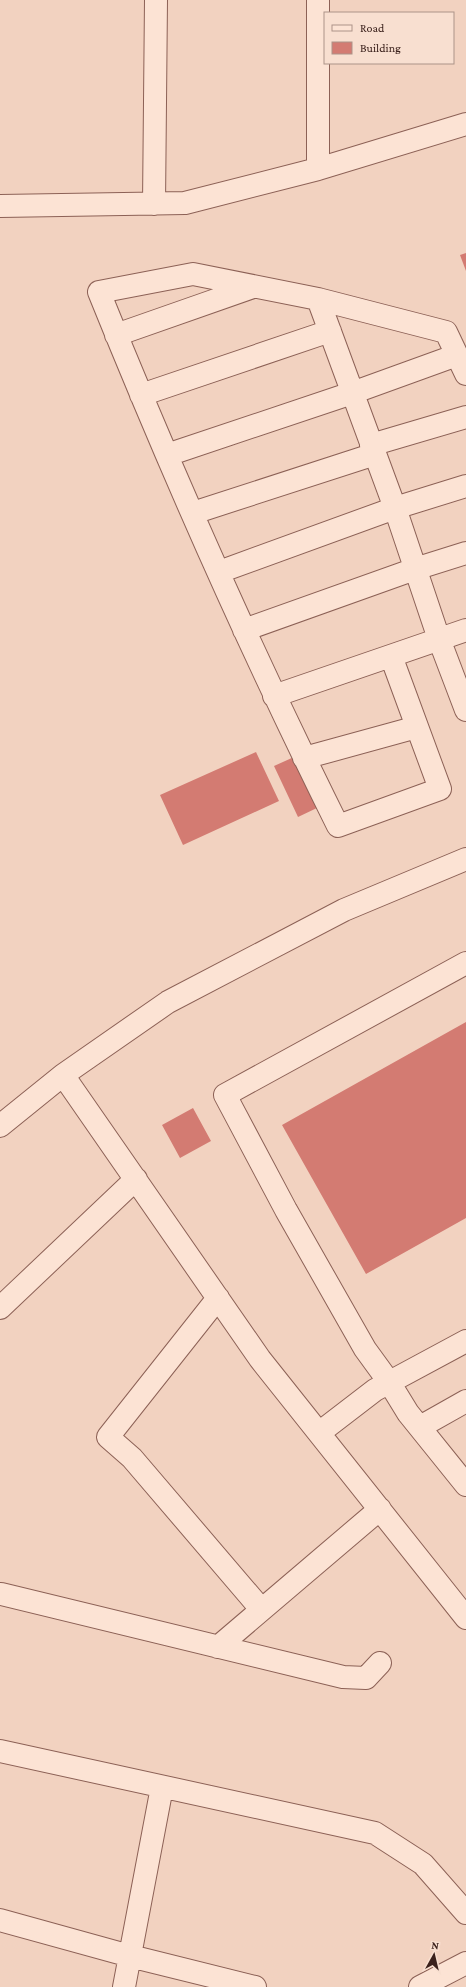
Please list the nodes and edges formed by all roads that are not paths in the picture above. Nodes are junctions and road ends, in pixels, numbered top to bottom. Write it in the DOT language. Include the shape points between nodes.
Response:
graph roads {
  1 [pos="156,0"];
  2 [pos="318,0"];
  3 [pos="466,124"];
  4 [pos="318,169"];
  5 [pos="154,204"];
  6 [pos="0,206"];
  7 [pos="254,287"];
  8 [pos="318,299"];
  9 [pos="330,331"];
  10 [pos="116,335"];
  11 [pos="462,364"];
  12 [pos="352,393"];
  13 [pos="141,395"];
  14 [pos="466,417"];
  15 [pos="373,450"];
  16 [pos="167,455"];
  17 [pos="466,486"];
  18 [pos="395,508"];
  19 [pos="193,513"];
  20 [pos="466,554"];
  21 [pos="415,569"];
  22 [pos="219,572"];
  23 [pos="244,630"];
  24 [pos="466,630"];
  25 [pos="439,639"];
  26 [pos="391,656"];
  27 [pos="274,696"];
  28 [pos="466,710"];
  29 [pos="417,727"];
  30 [pos="304,758"];
  31 [pos="466,859"];
  32 [pos="466,963"];
  33 [pos="63,1075"];
  34 [pos="0,1126"];
  35 [pos="136,1179"];
  36 [pos="218,1298"];
  37 [pos="0,1308"];
  38 [pos="466,1341"];
  39 [pos="389,1382"];
  40 [pos="466,1401"];
  41 [pos="420,1427"];
  42 [pos="319,1433"];
  43 [pos="466,1485"];
  44 [pos="380,1509"];
  45 [pos="1,1594"];
  46 [pos="262,1609"];
  47 [pos="466,1618"];
  48 [pos="218,1647"];
  49 [pos="380,1663"];
  50 [pos="0,1751"];
  51 [pos="162,1787"];
  52 [pos="466,1913"];
  53 [pos="0,1920"];
  54 [pos="130,1956"];
  55 [pos="466,1963"];
  56 [pos="124,1987"];
  57 [pos="255,1987"];
  58 [pos="420,1987"];
  1 -- 5 [label="street"];
  2 -- 4 [label="street"];
  3 -- 4 [label="street"];
  4 -- 5 [label="street" via="185,203"];
  5 -- 6 [label="street"];
  7 -- 8 [label="street"];
  7 -- 10 [label="street"];
  7 -- 10 [label="street" via="193,274 99,292"];
  8 -- 9 [label="street"];
  8 -- 11 [label="street" via="446,332"];
  9 -- 12 [label="street"];
  9 -- 13 [label="street"];
  10 -- 13 [label="street"];
  11 -- 12 [label="street"];
  12 -- 15 [label="street"];
  12 -- 16 [label="street"];
  13 -- 16 [label="street"];
  14 -- 15 [label="street"];
  15 -- 18 [label="street"];
  15 -- 19 [label="street"];
  16 -- 19 [label="street"];
  17 -- 18 [label="street"];
  18 -- 21 [label="street"];
  18 -- 22 [label="street"];
  19 -- 22 [label="street"];
  20 -- 21 [label="street"];
  21 -- 23 [label="street"];
  21 -- 25 [label="street"];
  22 -- 23 [label="street"];
  23 -- 27 [label="street"];
  24 -- 25 [label="street"];
  25 -- 26 [label="street"];
  25 -- 28 [label="street"];
  26 -- 27 [label="street"];
  26 -- 29 [label="street"];
  27 -- 30 [label="street"];
  29 -- 30 [label="street"];
  29 -- 30 [label="street" via="440,789 338,826"];
  31 -- 33 [label="street" via="344,910 168,1002"];
  32 -- 39 [label="street" via="225,1096 365,1349"];
  33 -- 34 [label="street"];
  33 -- 35 [label="street"];
  35 -- 36 [label="street"];
  35 -- 37 [label="street"];
  36 -- 42 [label="street" via="260,1359"];
  36 -- 46 [label="street" via="108,1437 132,1458"];
  38 -- 39 [label="street"];
  39 -- 41 [label="street"];
  39 -- 42 [label="street"];
  40 -- 41 [label="street"];
  41 -- 43 [label="street"];
  42 -- 44 [label="street"];
  44 -- 46 [label="street"];
  44 -- 47 [label="street"];
  45 -- 48 [label="street"];
  46 -- 48 [label="street"];
  48 -- 49 [label="street" via="343,1677 366,1678"];
  50 -- 51 [label="street"];
  51 -- 52 [label="street" via="375,1833 423,1864"];
  51 -- 54 [label="street"];
  53 -- 54 [label="street"];
  54 -- 56 [label="street"];
  54 -- 57 [label="street"];
  55 -- 58 [label="street"];
}
